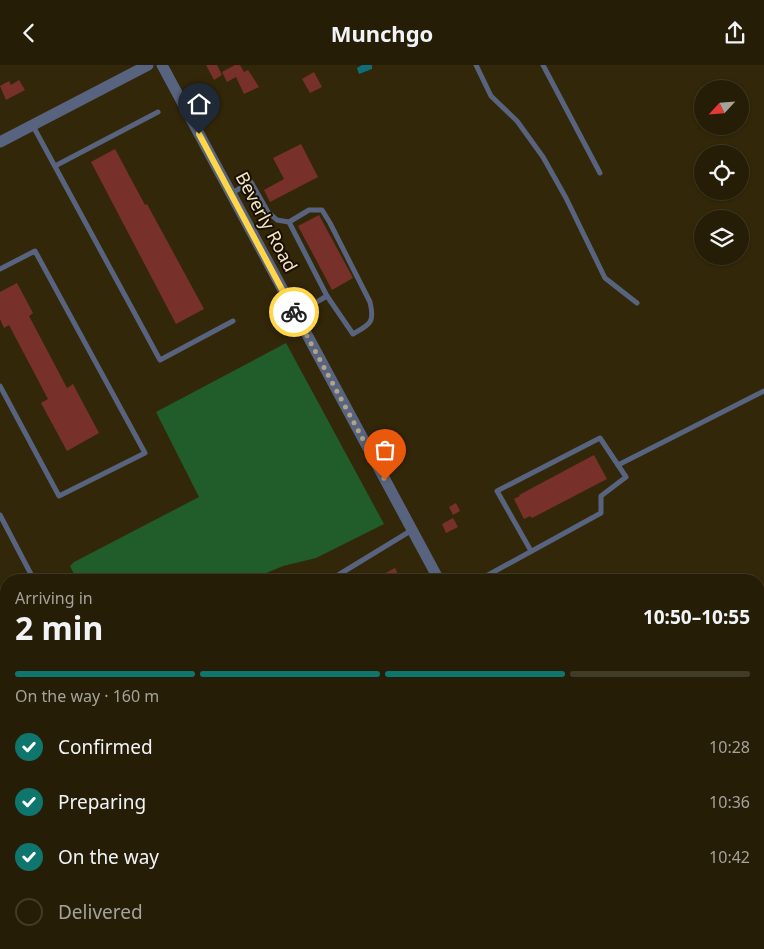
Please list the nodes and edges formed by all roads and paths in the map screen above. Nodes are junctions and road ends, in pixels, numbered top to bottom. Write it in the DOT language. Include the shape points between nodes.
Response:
graph roads {
  1 [pos="148,65"];
  2 [pos="162,65"];
  3 [pos="476,65"];
  4 [pos="544,65"];
  5 [pos="158,112"];
  6 [pos="33,125"];
  7 [pos="0,142"];
  8 [pos="55,166"];
  9 [pos="600,173"];
  10 [pos="231,193"];
  11 [pos="289,222"];
  12 [pos="0,269"];
  13 [pos="327,296"];
  14 [pos="637,303"];
  15 [pos="296,315"];
  16 [pos="234,321"];
  17 [pos="0,386"];
  18 [pos="764,391"];
  19 [pos="618,465"];
  20 [pos="0,515"];
  21 [pos="412,530"];
  22 [pos="531,551"];
  23 [pos="31,574"];
  24 [pos="340,574"];
  25 [pos="436,574"];
  26 [pos="489,574"];
  1 -- 6 [label="street"];
  2 -- 10 [label="street, Beverly Road"];
  3 -- 14 [label="lane" via="491,96 517,121 543,157 606,277"];
  4 -- 9 [label="lane"];
  5 -- 8 [label="lane"];
  6 -- 7 [label="street"];
  6 -- 8 [label="lane"];
  8 -- 16 [label="lane" via="160,360"];
  10 -- 11 [label="lane" via="251,182 268,211 277,220"];
  10 -- 15 [label="street, Beverly Road"];
  11 -- 13 [label="lane"];
  11 -- 13 [label="lane" via="309,210 322,210 370,302 373,314 368,325 353,334"];
  12 -- 17 [label="lane" via="35,251 144,453 59,496"];
  13 -- 15 [label="lane"];
  15 -- 21 [label="street, Beverly Road"];
  18 -- 19 [label="lane"];
  19 -- 22 [label="lane" via="626,477 600,497 600,513"];
  19 -- 22 [label="lane" via="600,438 498,491"];
  20 -- 23 [label="lane"];
  21 -- 24 [label="lane"];
  21 -- 25 [label="street, Beverly Road"];
  22 -- 26 [label="lane"];
}
